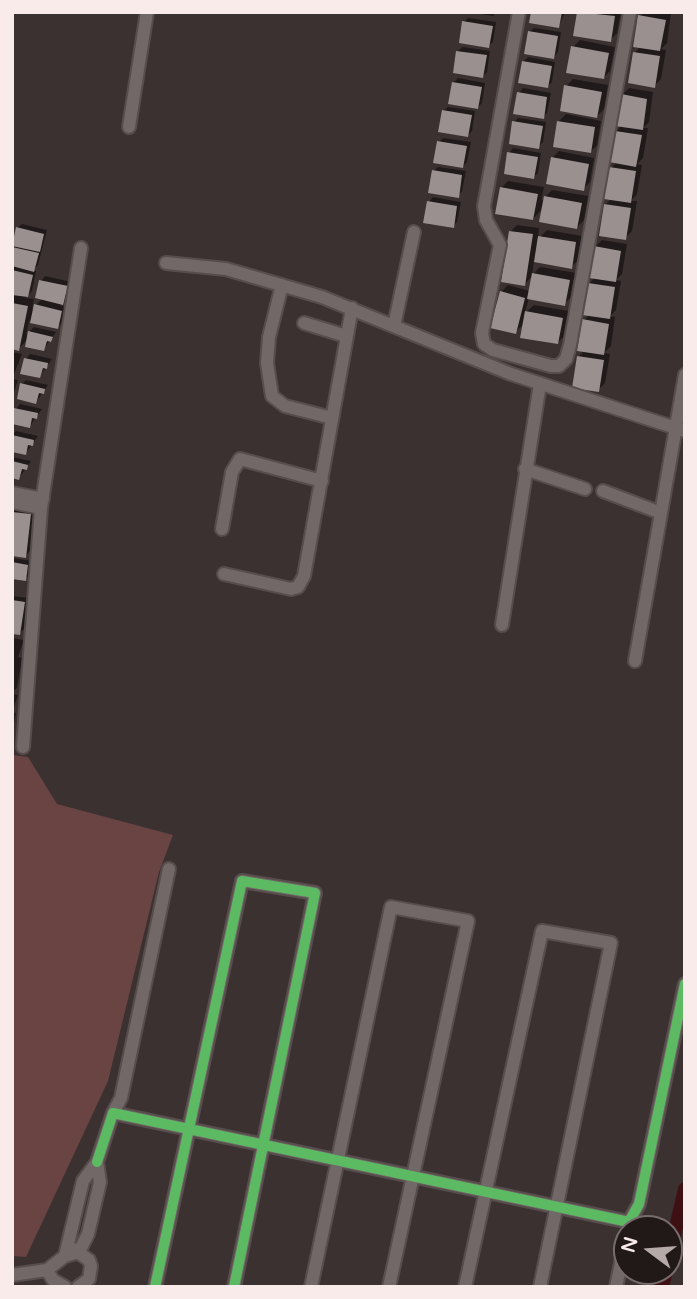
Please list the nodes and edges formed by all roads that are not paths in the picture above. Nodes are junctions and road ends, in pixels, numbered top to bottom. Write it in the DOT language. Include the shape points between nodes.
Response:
graph roads {
  1 [pos="147,12"];
  2 [pos="519,12"];
  3 [pos="630,12"];
  4 [pos="129,127"];
  5 [pos="414,232"];
  6 [pos="81,248"];
  7 [pos="166,263"];
  8 [pos="282,285"];
  9 [pos="352,308"];
  10 [pos="304,323"];
  11 [pos="394,326"];
  12 [pos="346,336"];
  13 [pos="685,375"];
  14 [pos="540,384"];
  15 [pos="332,418"];
  16 [pos="680,429"];
  17 [pos="525,469"];
  18 [pos="322,481"];
  19 [pos="585,489"];
  20 [pos="603,491"];
  21 [pos="12,493"];
  22 [pos="12,502"];
  23 [pos="42,504"];
  24 [pos="661,513"];
  25 [pos="222,529"];
  26 [pos="224,574"];
  27 [pos="502,625"];
  28 [pos="635,661"];
  29 [pos="23,747"];
  30 [pos="169,870"];
  31 [pos="685,984"];
  32 [pos="113,1113"];
  33 [pos="190,1129"];
  34 [pos="262,1146"];
  35 [pos="97,1162"];
  36 [pos="338,1162"];
  37 [pos="412,1177"];
  38 [pos="486,1193"];
  39 [pos="556,1208"];
  40 [pos="634,1215"];
  41 [pos="613,1224"];
  42 [pos="66,1251"];
  43 [pos="79,1252"];
  44 [pos="47,1270"];
  45 [pos="12,1275"];
  46 [pos="65,1287"];
  47 [pos="78,1287"];
  48 [pos="155,1287"];
  49 [pos="233,1287"];
  50 [pos="311,1287"];
  51 [pos="389,1287"];
  52 [pos="465,1287"];
  53 [pos="540,1287"];
  1 -- 4 [label="street"];
  2 -- 3 [label="street" via="484,206 500,245 482,333 484,344 493,349 559,366 570,345"];
  5 -- 11 [label="street"];
  6 -- 23 [label="street"];
  7 -- 8 [label="street" via="226,269"];
  8 -- 9 [label="street"];
  8 -- 15 [label="street" via="269,337 272,396 285,406"];
  9 -- 11 [label="street"];
  9 -- 12 [label="street"];
  10 -- 12 [label="street"];
  11 -- 14 [label="street"];
  12 -- 15 [label="street"];
  13 -- 16 [label="street"];
  14 -- 16 [label="street"];
  14 -- 17 [label="street"];
  15 -- 18 [label="street"];
  16 -- 24 [label="street"];
  17 -- 19 [label="street"];
  17 -- 27 [label="street"];
  18 -- 25 [label="street" via="240,459 232,472"];
  18 -- 26 [label="street" via="298,587 282,588"];
  20 -- 24 [label="street"];
  21 -- 23 [label="street"];
  22 -- 23 [label="street"];
  23 -- 29 [label="street"];
  24 -- 28 [label="street"];
  30 -- 32 [label="street" via="121,1098"];
  31 -- 40 [label="street"];
  32 -- 33 [label="street"];
  32 -- 35 [label="street"];
  33 -- 34 [label="street"];
  33 -- 34 [label="street" via="242,881 315,893"];
  33 -- 48 [label="street"];
  34 -- 36 [label="street"];
  34 -- 49 [label="street"];
  35 -- 42 [label="street" via="83,1181"];
  35 -- 43 [label="street" via="100,1182"];
  36 -- 37 [label="street"];
  36 -- 37 [label="street" via="391,907 468,921"];
  36 -- 50 [label="street"];
  37 -- 38 [label="street"];
  37 -- 51 [label="street"];
  38 -- 39 [label="street"];
  38 -- 39 [label="street" via="542,931 611,943"];
  38 -- 52 [label="street"];
  39 -- 41 [label="street"];
  39 -- 53 [label="street"];
  42 -- 43 [label="street"];
  42 -- 44 [label="street"];
  43 -- 47 [label="street" via="91,1266 89,1279"];
  44 -- 45 [label="street"];
  44 -- 46 [label="street"];
}
